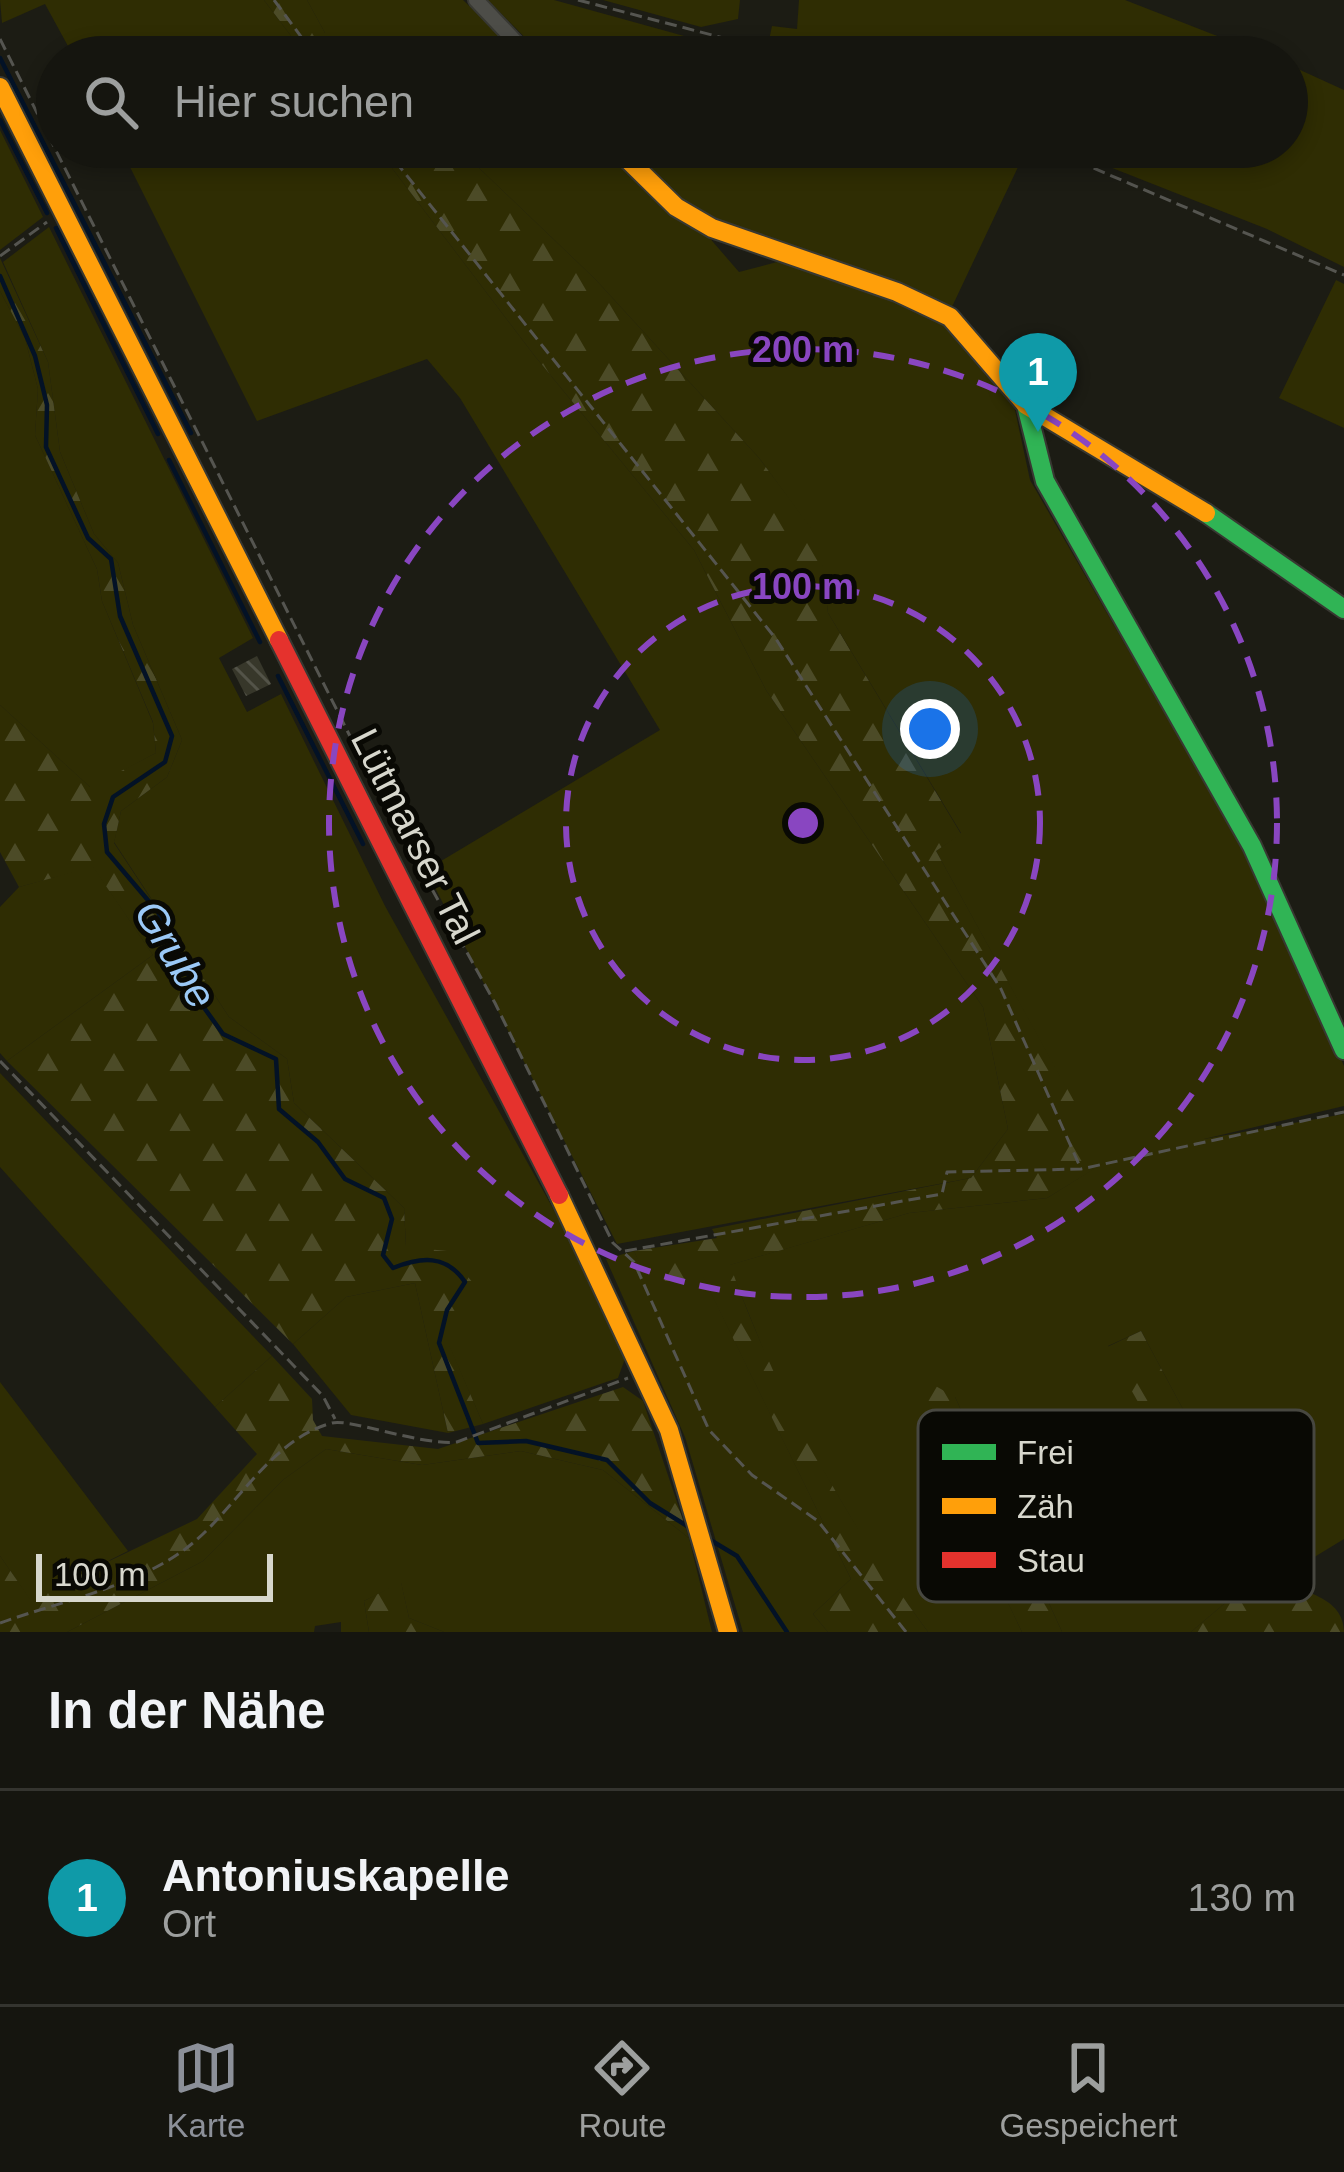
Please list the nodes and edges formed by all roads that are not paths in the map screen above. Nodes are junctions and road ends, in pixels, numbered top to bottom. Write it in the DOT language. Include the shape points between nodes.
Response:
graph roads {
  1 [pos="476,0"];
  2 [pos="510,36"];
  3 [pos="0,87"];
  4 [pos="36,158"];
  5 [pos="41,168"];
  6 [pos="636,168"];
  7 [pos="1026,405"];
  8 [pos="1344,609"];
  9 [pos="1344,1050"];
  10 [pos="728,1632"];
  1 -- 2 [label="street"];
  3 -- 4 [label="main road, Lütmarser Tal"];
  5 -- 10 [label="main road, Lütmarser Tal" via="644,1372 696,1507"];
  6 -- 7 [label="main road" via="712,228 950,316"];
  7 -- 8 [label="main road" via="1228,526"];
  7 -- 9 [label="main road" via="1046,482 1252,846"];
}
